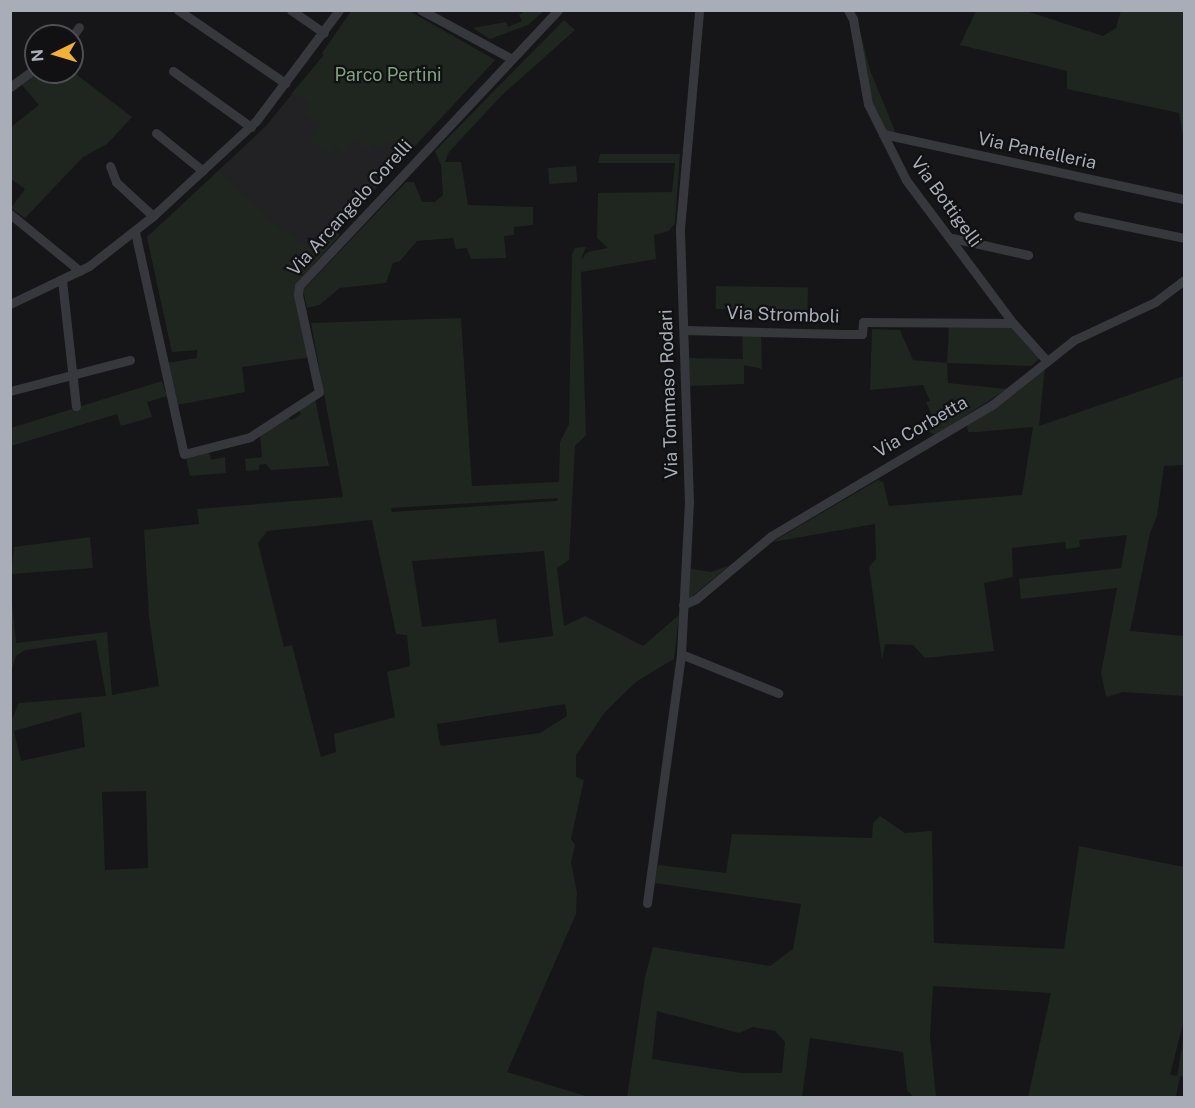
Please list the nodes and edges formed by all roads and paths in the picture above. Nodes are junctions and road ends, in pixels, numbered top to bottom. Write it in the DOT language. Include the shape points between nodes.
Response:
graph roads {
  1 [pos="178,10"];
  2 [pos="291,10"];
  3 [pos="339,10"];
  4 [pos="421,10"];
  5 [pos="558,10"];
  6 [pos="699,10"];
  7 [pos="848,10"];
  8 [pos="324,33"];
  9 [pos="510,58"];
  10 [pos="173,71"];
  11 [pos="24,77"];
  12 [pos="285,84"];
  13 [pos="10,87"];
  14 [pos="251,127"];
  15 [pos="156,133"];
  16 [pos="883,134"];
  17 [pos="110,166"];
  18 [pos="203,171"];
  19 [pos="1185,199"];
  20 [pos="10,214"];
  21 [pos="153,216"];
  22 [pos="1078,216"];
  23 [pos="135,232"];
  24 [pos="952,238"];
  25 [pos="1185,238"];
  26 [pos="1028,255"];
  27 [pos="80,271"];
  28 [pos="62,280"];
  29 [pos="1182,282"];
  30 [pos="10,304"];
  31 [pos="1013,323"];
  32 [pos="684,330"];
  33 [pos="130,360"];
  34 [pos="1046,360"];
  35 [pos="72,372"];
  36 [pos="10,391"];
  37 [pos="76,406"];
  38 [pos="682,605"];
  39 [pos="681,654"];
  40 [pos="777,693"];
  41 [pos="647,903"];
  1 -- 12 [label="street"];
  2 -- 8 [label="street"];
  3 -- 8 [label="street"];
  4 -- 9 [label="street"];
  5 -- 9 [label="street"];
  6 -- 32 [label="street, Via Tommaso Rodari" via="680,229"];
  7 -- 16 [label="street, Via Bottigelli" via="853,19 868,104"];
  8 -- 12 [label="street"];
  9 -- 23 [label="street, Via Arcangelo Corelli" via="299,286 319,392 250,437 184,454"];
  10 -- 14 [label="street"];
  11 -- 13 [label="street"];
  12 -- 14 [label="street"];
  14 -- 18 [label="street"];
  15 -- 18 [label="street"];
  16 -- 19 [label="street, Via Pantelleria"];
  16 -- 24 [label="street, Via Bottigelli" via="906,180"];
  17 -- 21 [label="street" via="116,182"];
  18 -- 21 [label="street"];
  20 -- 27 [label="street"];
  21 -- 23 [label="street"];
  22 -- 25 [label="street"];
  23 -- 27 [label="street"];
  24 -- 26 [label="street"];
  24 -- 31 [label="street, Via Bottigelli"];
  27 -- 28 [label="street"];
  28 -- 30 [label="street"];
  28 -- 35 [label="street"];
  29 -- 34 [label="street, Via Corbetta" via="1155,302 1086,333"];
  31 -- 32 [label="street, Via Stromboli" via="863,322 862,334"];
  31 -- 34 [label="street, Via Bottigelli"];
  32 -- 38 [label="street, Via Tommaso Rodari" via="689,503"];
  33 -- 35 [label="street"];
  34 -- 38 [label="street, Via Corbetta" via="992,405 771,536 696,599"];
  35 -- 36 [label="street"];
  35 -- 37 [label="street"];
  38 -- 39 [label="street, Via Tommaso Rodari"];
  39 -- 40 [label="street"];
  39 -- 41 [label="street, Via Tommaso Rodari"];
}
